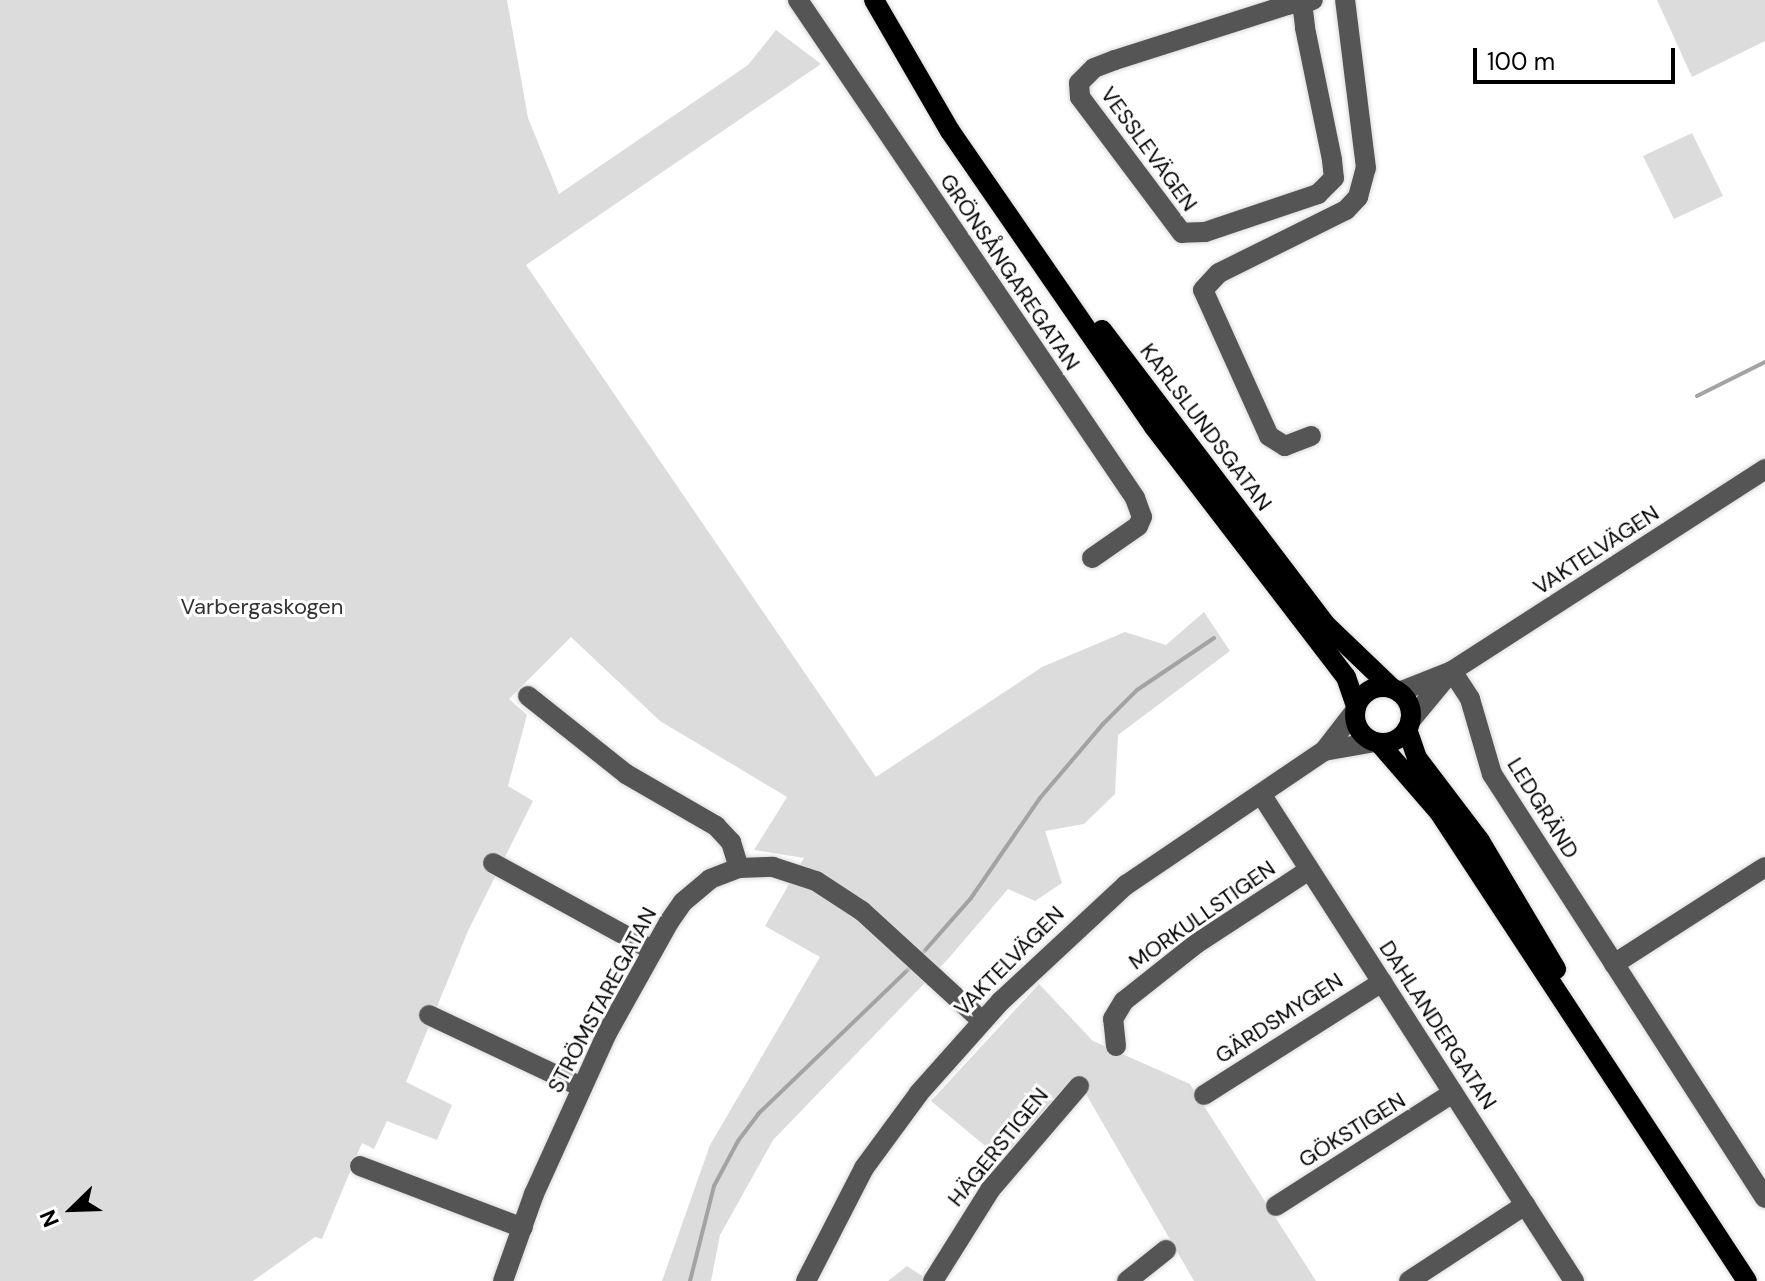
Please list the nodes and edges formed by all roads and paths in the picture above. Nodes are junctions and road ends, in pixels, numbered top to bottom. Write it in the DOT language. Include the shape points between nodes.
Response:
graph roads {
  1 [pos="798,0"];
  2 [pos="874,0"];
  3 [pos="1345,0"];
  4 [pos="1305,1"];
  5 [pos="989,186"];
  6 [pos="1311,436"];
  7 [pos="1765,469"];
  8 [pos="1092,558"];
  9 [pos="1452,671"];
  10 [pos="1396,690"];
  11 [pos="528,696"];
  12 [pos="1356,709"];
  13 [pos="1409,725"];
  14 [pos="1377,743"];
  15 [pos="1324,751"];
  16 [pos="1261,794"];
  17 [pos="493,863"];
  18 [pos="1765,867"];
  19 [pos="739,868"];
  20 [pos="1309,870"];
  21 [pos="652,950"];
  22 [pos="1614,964"];
  23 [pos="1382,982"];
  24 [pos="429,1015"];
  25 [pos="982,1021"];
  26 [pos="1116,1046"];
  27 [pos="1600,1054"];
  28 [pos="1079,1086"];
  29 [pos="581,1087"];
  30 [pos="1453,1093"];
  31 [pos="1204,1095"];
  32 [pos="360,1166"];
  33 [pos="1765,1198"];
  34 [pos="1525,1205"];
  35 [pos="1276,1206"];
  36 [pos="523,1228"];
  37 [pos="1166,1250"];
  38 [pos="503,1281"];
  39 [pos="806,1281"];
  40 [pos="933,1281"];
  41 [pos="1127,1281"];
  42 [pos="1409,1281"];
  43 [pos="1574,1281"];
  44 [pos="1747,1281"];
  1 -- 8 [label="street, GRÖNSÅNGAREGATAN" via="1141,509 1138,526"];
  2 -- 5 [label="main road, KARLSLUNDSGATAN" via="918,80"];
  3 -- 6 [label="street" via="1366,181 1346,210 1219,273 1203,290 1269,436 1285,446"];
  4 -- 4 [label="street, VESSLEVÄGEN" via="1332,180 1318,194 1205,232 1182,233 1079,90 1085,75 1104,64"];
  5 -- 10 [label="main road, KARLSLUNDSGATAN" via="1325,624"];
  5 -- 12 [label="main road, KARLSLUNDSGATAN" via="1154,427 1346,677"];
  7 -- 9 [label="street, VAKTELVÄGEN"];
  9 -- 10 [label="street, VAKTELVÄGEN"];
  9 -- 13 [label="street, VAKTELVÄGEN"];
  9 -- 22 [label="street, LEDGRÄND" via="1470,699 1492,774"];
  10 -- 12 [label="main road" via="1371,690"];
  10 -- 13 [label="main road" via="1408,702"];
  11 -- 19 [label="street" via="626,774 716,826 731,842"];
  12 -- 14 [label="main road" via="1358,728"];
  12 -- 15 [label="street, VAKTELVÄGEN"];
  13 -- 14 [label="main road" via="1395,741"];
  13 -- 27 [label="main road" via="1417,758 1500,873"];
  14 -- 15 [label="street, VAKTELVÄGEN"];
  14 -- 27 [label="main road" via="1439,812"];
  15 -- 16 [label="street, VAKTELVÄGEN"];
  16 -- 20 [label="street, DAHLANDERGATAN"];
  16 -- 25 [label="street, VAKTELVÄGEN" via="1092,913"];
  17 -- 21 [label="street"];
  18 -- 22 [label="street"];
  19 -- 21 [label="street, STRÖMSTAREGATAN" via="695,889"];
  19 -- 25 [label="street, STRÖMSTAREGATAN" via="773,867 816,881 862,911"];
  20 -- 23 [label="street, DAHLANDERGATAN"];
  20 -- 26 [label="street, MORKULLSTIGEN" via="1196,944 1124,1001 1113,1019"];
  21 -- 29 [label="street, STRÖMSTAREGATAN"];
  22 -- 33 [label="street, LEDGRÄND"];
  23 -- 30 [label="street, DAHLANDERGATAN"];
  23 -- 31 [label="street, GÄRDSMYGEN"];
  24 -- 29 [label="street"];
  25 -- 39 [label="street, VAKTELVÄGEN" via="864,1168"];
  27 -- 44 [label="main road"];
  28 -- 40 [label="street, HÄGERSTIGEN" via="990,1190"];
  29 -- 36 [label="street, STRÖMSTAREGATAN"];
  30 -- 34 [label="street, DAHLANDERGATAN"];
  30 -- 35 [label="street, GÖKSTIGEN"];
  32 -- 36 [label="street"];
  34 -- 42 [label="street"];
  34 -- 43 [label="street, DAHLANDERGATAN"];
  36 -- 38 [label="street, STRÖMSTAREGATAN"];
  37 -- 41 [label="street"];
}
